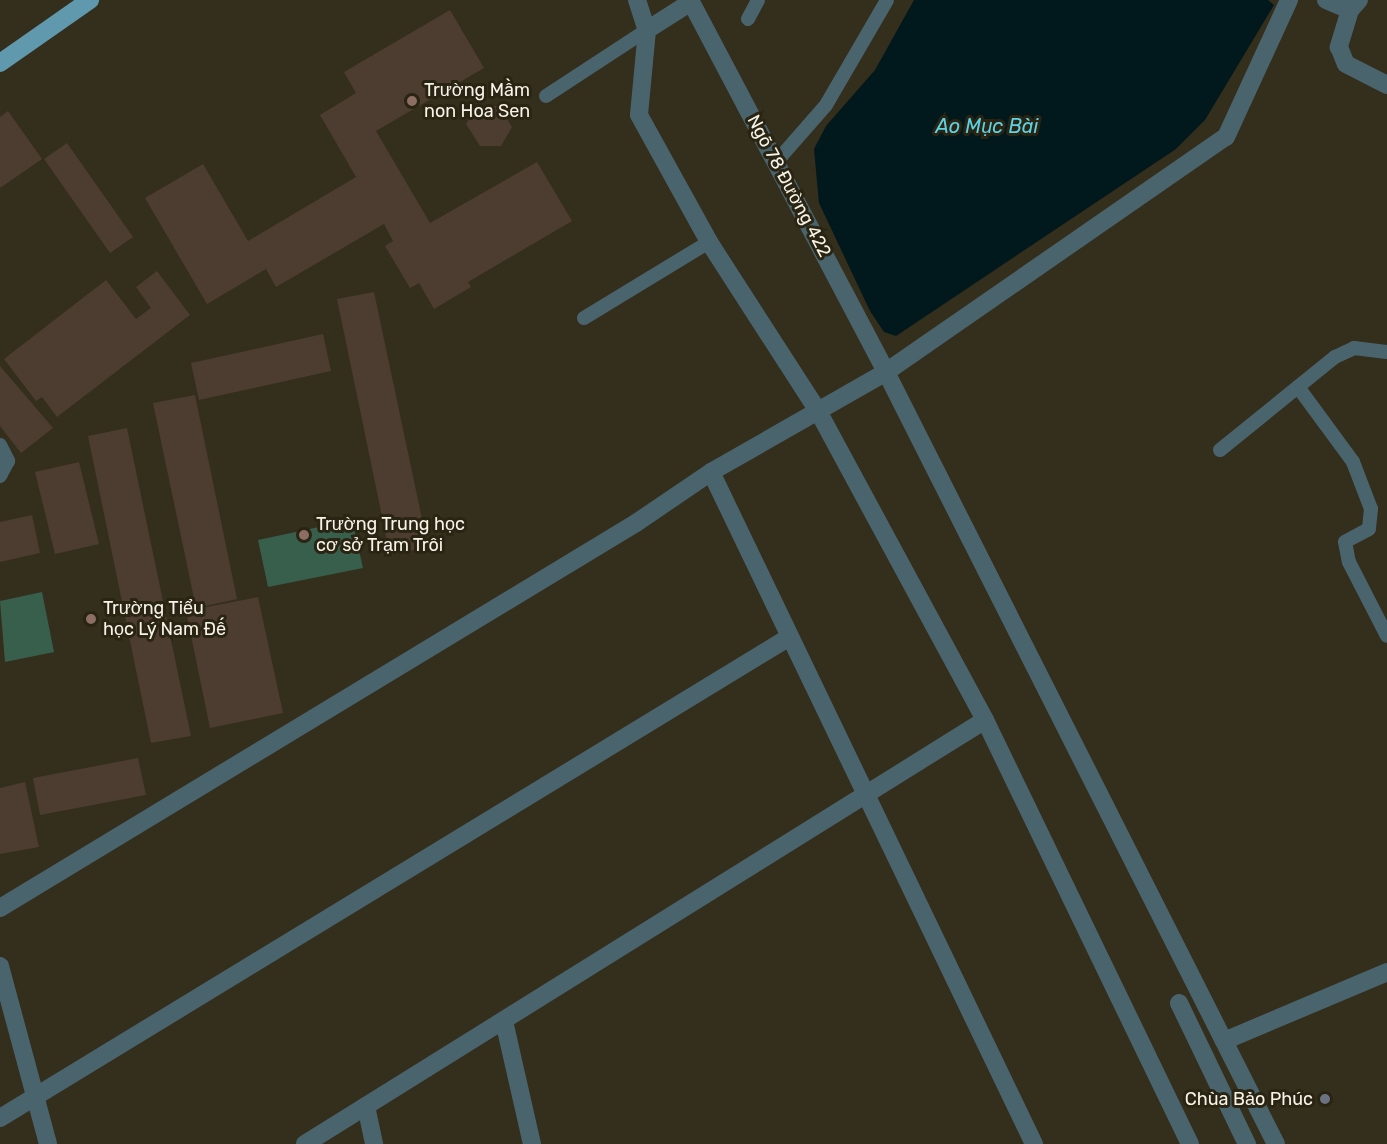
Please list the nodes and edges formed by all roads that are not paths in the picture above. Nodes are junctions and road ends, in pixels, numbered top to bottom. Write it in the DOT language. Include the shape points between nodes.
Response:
graph roads {
  1 [pos="90,0"];
  2 [pos="637,0"];
  3 [pos="758,0"];
  4 [pos="887,0"];
  5 [pos="1289,0"];
  6 [pos="1326,0"];
  7 [pos="691,1"];
  8 [pos="1354,5"];
  9 [pos="748,19"];
  10 [pos="647,30"];
  11 [pos="0,63"];
  12 [pos="1387,85"];
  13 [pos="546,96"];
  14 [pos="777,161"];
  15 [pos="709,242"];
  16 [pos="584,318"];
  17 [pos="1387,352"];
  18 [pos="886,372"];
  19 [pos="1298,387"];
  20 [pos="818,411"];
  21 [pos="0,446"];
  22 [pos="1220,450"];
  23 [pos="711,472"];
  24 [pos="0,476"];
  25 [pos="1387,636"];
  26 [pos="788,638"];
  27 [pos="985,720"];
  28 [pos="862,792"];
  29 [pos="0,908"];
  30 [pos="0,966"];
  31 [pos="1387,972"];
  32 [pos="1179,1003"];
  33 [pos="504,1021"];
  34 [pos="1224,1041"];
  35 [pos="35,1097"];
  36 [pos="366,1106"];
  37 [pos="0,1118"];
  38 [pos="48,1144"];
  39 [pos="305,1144"];
  40 [pos="374,1144"];
  41 [pos="532,1144"];
  42 [pos="1034,1144"];
  43 [pos="1190,1144"];
  44 [pos="1247,1144"];
  45 [pos="1276,1144"];
  1 -- 11 [label="main road"];
  2 -- 10 [label="street"];
  3 -- 9 [label="lane"];
  4 -- 14 [label="lane" via="826,105"];
  5 -- 18 [label="street" via="1226,137"];
  6 -- 8 [label="street"];
  7 -- 10 [label="street"];
  7 -- 14 [label="street, Ngõ 78 Đường 422"];
  8 -- 12 [label="street" via="1339,46 1346,64"];
  10 -- 13 [label="lane"];
  10 -- 15 [label="street" via="639,114"];
  14 -- 18 [label="street, Ngõ 78 Đường 422"];
  15 -- 16 [label="lane"];
  15 -- 20 [label="street"];
  17 -- 19 [label="lane" via="1354,348"];
  18 -- 20 [label="street"];
  18 -- 34 [label="street, Ngõ 78 Đường 422"];
  19 -- 22 [label="lane"];
  19 -- 25 [label="lane" via="1341,441 1371,509 1369,529 1345,542 1349,562"];
  20 -- 23 [label="street"];
  20 -- 27 [label="street"];
  21 -- 24 [label="lane" via="8,461"];
  23 -- 26 [label="street"];
  23 -- 29 [label="street" via="636,523"];
  26 -- 28 [label="street"];
  26 -- 35 [label="street"];
  27 -- 28 [label="street"];
  27 -- 43 [label="street"];
  28 -- 33 [label="street"];
  28 -- 42 [label="street"];
  30 -- 35 [label="street"];
  31 -- 34 [label="street"];
  32 -- 44 [label="street"];
  33 -- 36 [label="street"];
  33 -- 41 [label="street"];
  34 -- 45 [label="street, Ngõ 78 Đường 422"];
  35 -- 37 [label="street"];
  35 -- 38 [label="street"];
  36 -- 39 [label="street"];
  36 -- 40 [label="street"];
}
